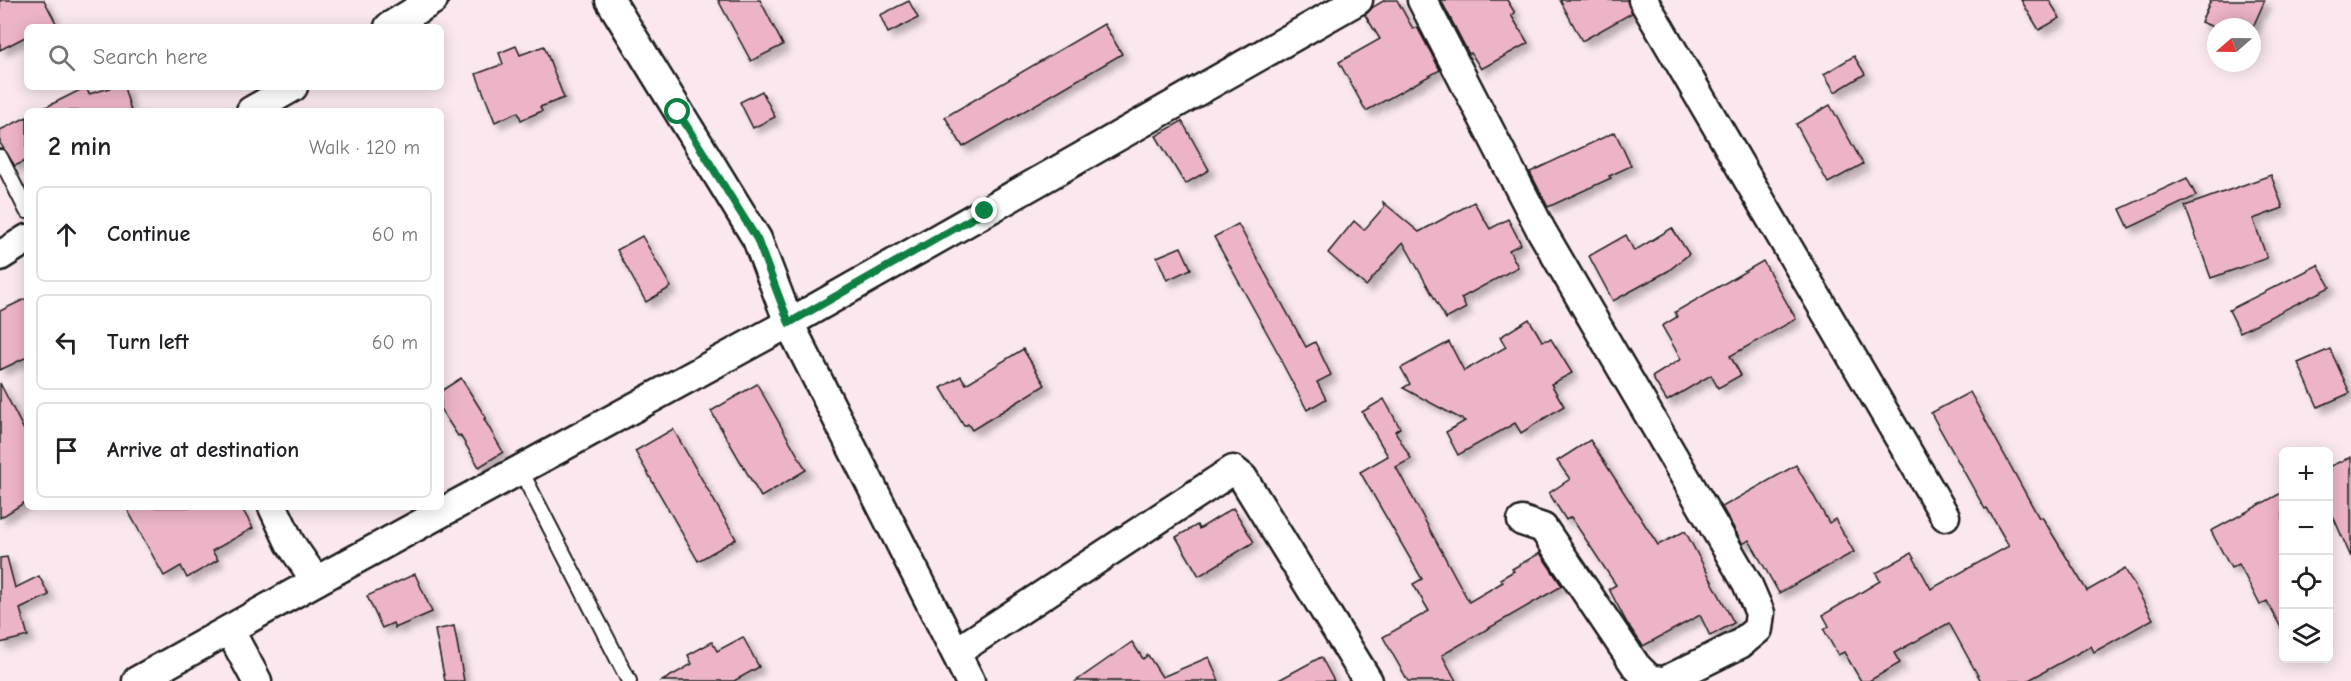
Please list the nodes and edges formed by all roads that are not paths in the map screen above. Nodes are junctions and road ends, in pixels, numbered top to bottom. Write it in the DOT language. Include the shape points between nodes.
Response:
graph roads {
  1 [pos="433,0"];
  2 [pos="610,0"];
  3 [pos="1358,0"];
  4 [pos="1422,0"];
  5 [pos="1643,0"];
  6 [pos="394,24"];
  7 [pos="288,90"];
  8 [pos="256,108"];
  9 [pos="0,157"];
  10 [pos="24,205"];
  11 [pos="24,241"];
  12 [pos="0,256"];
  13 [pos="789,323"];
  14 [pos="521,471"];
  15 [pos="274,510"];
  16 [pos="1945,516"];
  17 [pos="1522,521"];
  18 [pos="316,581"];
  19 [pos="230,631"];
  20 [pos="956,652"];
  21 [pos="137,681"];
  22 [pos="257,681"];
  23 [pos="629,681"];
  24 [pos="970,681"];
  25 [pos="1368,681"];
  26 [pos="1663,681"];
  1 -- 6 [label="street"];
  2 -- 13 [label="street" via="757,239"];
  3 -- 13 [label="street"];
  4 -- 26 [label="street" via="1541,230 1747,583 1760,614 1758,629 1740,644"];
  5 -- 16 [label="street"];
  7 -- 8 [label="street"];
  9 -- 10 [label="lane"];
  11 -- 12 [label="street"];
  13 -- 14 [label="street"];
  13 -- 20 [label="street"];
  14 -- 18 [label="street"];
  14 -- 23 [label="lane"];
  15 -- 18 [label="street" via="290,543"];
  17 -- 26 [label="street" via="1543,528 1636,666 1649,679"];
  18 -- 19 [label="street"];
  19 -- 21 [label="street"];
  19 -- 22 [label="street"];
  20 -- 24 [label="street"];
  20 -- 25 [label="street" via="1233,470 1243,478"];
}
